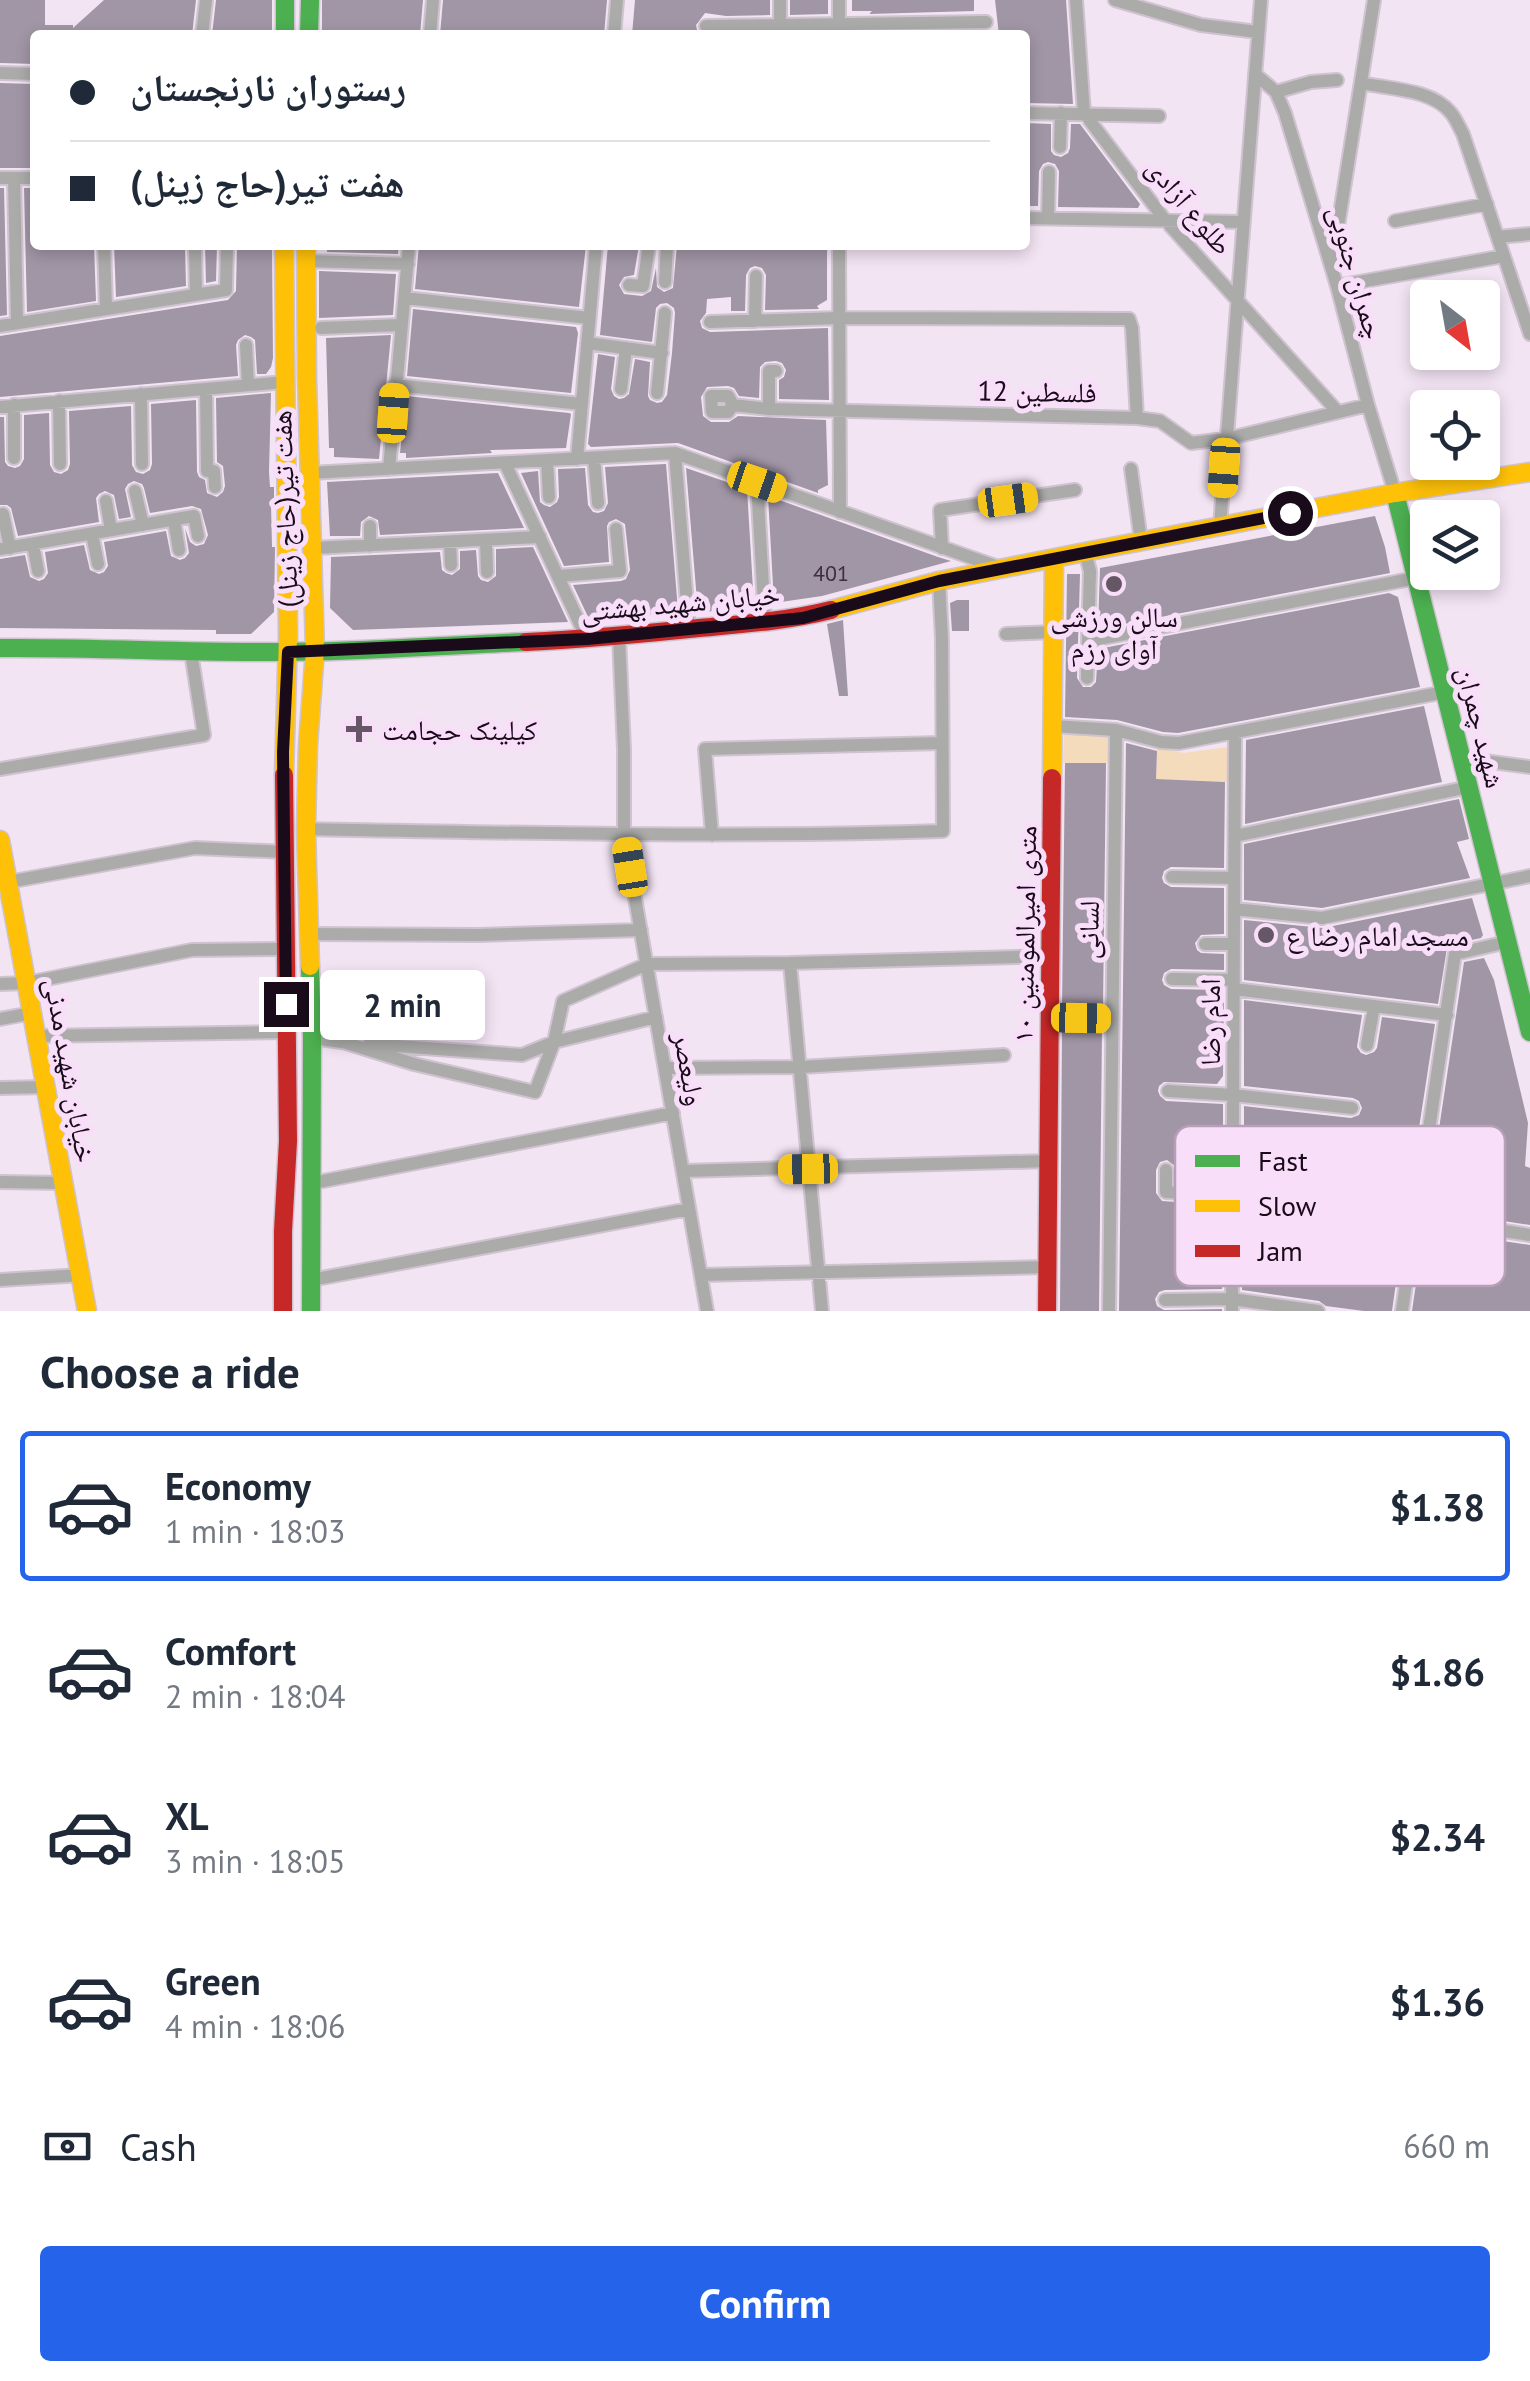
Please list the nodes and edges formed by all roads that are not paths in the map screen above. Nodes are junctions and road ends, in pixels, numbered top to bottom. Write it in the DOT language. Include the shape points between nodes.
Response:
graph roads {
  1 [pos="206,0"];
  2 [pos="285,0"];
  3 [pos="310,0"];
  4 [pos="433,0"];
  5 [pos="617,0"];
  6 [pos="780,0"];
  7 [pos="839,0"];
  8 [pos="1076,0"];
  9 [pos="1115,0"];
  10 [pos="1261,0"];
  11 [pos="1374,0"];
  12 [pos="986,22"];
  13 [pos="780,24"];
  14 [pos="706,26"];
  15 [pos="203,30"];
  16 [pos="284,30"];
  17 [pos="309,30"];
  18 [pos="430,30"];
  19 [pos="614,30"];
  20 [pos="839,30"];
  21 [pos="1258,32"];
  22 [pos="0,73"];
  23 [pos="30,74"];
  24 [pos="1255,74"];
  25 [pos="1337,80"];
  26 [pos="1360,83"];
  27 [pos="1276,92"];
  28 [pos="1030,112"];
  29 [pos="1061,113"];
  30 [pos="1084,113"];
  31 [pos="1159,116"];
  32 [pos="1060,147"];
  33 [pos="1048,172"];
  34 [pos="7,178"];
  35 [pos="1486,204"];
  36 [pos="1030,218"];
  37 [pos="1048,218"];
  38 [pos="1165,220"];
  39 [pos="1396,221"];
  40 [pos="1242,222"];
  41 [pos="1530,234"];
  42 [pos="1498,237"];
  43 [pos="104,250"];
  44 [pos="196,250"];
  45 [pos="227,250"];
  46 [pos="284,250"];
  47 [pos="409,250"];
  48 [pos="596,250"];
  49 [pos="648,250"];
  50 [pos="667,250"];
  51 [pos="839,250"];
  52 [pos="306,253"];
  53 [pos="1504,256"];
  54 [pos="408,264"];
  55 [pos="1331,268"];
  56 [pos="756,276"];
  57 [pos="664,282"];
  58 [pos="629,285"];
  59 [pos="1337,286"];
  60 [pos="196,293"];
  61 [pos="404,298"];
  62 [pos="1236,299"];
  63 [pos="106,308"];
  64 [pos="666,313"];
  65 [pos="590,318"];
  66 [pos="840,318"];
  67 [pos="756,321"];
  68 [pos="710,322"];
  69 [pos="17,324"];
  70 [pos="401,325"];
  71 [pos="0,326"];
  72 [pos="321,328"];
  73 [pos="1530,334"];
  74 [pos="587,343"];
  75 [pos="246,345"];
  76 [pos="626,348"];
  77 [pos="662,353"];
  78 [pos="776,371"];
  79 [pos="284,382"];
  80 [pos="248,385"];
  81 [pos="395,385"];
  82 [pos="206,389"];
  83 [pos="622,389"];
  84 [pos="657,393"];
  85 [pos="140,394"];
  86 [pos="59,401"];
  87 [pos="582,404"];
  88 [pos="1368,405"];
  89 [pos="7,406"];
  90 [pos="732,406"];
  91 [pos="768,409"];
  92 [pos="840,412"];
  93 [pos="1337,412"];
  94 [pos="1136,418"];
  95 [pos="1226,439"];
  96 [pos="675,454"];
  97 [pos="14,458"];
  98 [pos="594,458"];
  99 [pos="577,459"];
  100 [pos="547,460"];
  101 [pos="505,462"];
  102 [pos="60,464"];
  103 [pos="142,464"];
  104 [pos="389,469"];
  105 [pos="1130,469"];
  106 [pos="1530,472"];
  107 [pos="310,473"];
  108 [pos="757,482"];
  109 [pos="215,487"];
  110 [pos="1075,490"];
  111 [pos="135,491"];
  112 [pos="1395,494"];
  113 [pos="549,497"];
  114 [pos="106,501"];
  115 [pos="598,503"];
  116 [pos="840,512"];
  117 [pos="3,514"];
  118 [pos="174,520"];
  119 [pos="142,525"];
  120 [pos="370,526"];
  121 [pos="1220,526"];
  122 [pos="110,530"];
  123 [pos="616,530"];
  124 [pos="92,534"];
  125 [pos="198,536"];
  126 [pos="540,538"];
  127 [pos="486,541"];
  128 [pos="1140,541"];
  129 [pos="450,543"];
  130 [pos="33,544"];
  131 [pos="370,546"];
  132 [pos="313,548"];
  133 [pos="942,548"];
  134 [pos="5,549"];
  135 [pos="179,550"];
  136 [pos="1085,552"];
  137 [pos="1410,554"];
  138 [pos="1054,558"];
  139 [pos="98,564"];
  140 [pos="451,565"];
  141 [pos="1002,569"];
  142 [pos="38,571"];
  143 [pos="487,572"];
  144 [pos="559,576"];
  145 [pos="1410,579"];
  146 [pos="939,581"];
  147 [pos="1419,590"];
  148 [pos="765,622"];
  149 [pos="688,629"];
  150 [pos="1054,632"];
  151 [pos="1006,634"];
  152 [pos="619,637"];
  153 [pos="587,639"];
  154 [pos="1088,641"];
  155 [pos="0,648"];
  156 [pos="315,650"];
  157 [pos="191,652"];
  158 [pos="288,652"];
  159 [pos="1087,678"];
  160 [pos="1445,692"];
  161 [pos="1054,726"];
  162 [pos="1116,730"];
  163 [pos="1235,734"];
  164 [pos="942,743"];
  165 [pos="1462,758"];
  166 [pos="1530,767"];
  167 [pos="0,769"];
  168 [pos="1469,788"];
  169 [pos="306,829"];
  170 [pos="624,835"];
  171 [pos="712,835"];
  172 [pos="1235,836"];
  173 [pos="0,840"];
  174 [pos="286,852"];
  175 [pos="1530,876"];
  176 [pos="1172,877"];
  177 [pos="1234,878"];
  178 [pos="8,882"];
  179 [pos="1493,885"];
  180 [pos="1234,909"];
  181 [pos="641,930"];
  182 [pos="308,934"];
  183 [pos="1508,942"];
  184 [pos="1204,944"];
  185 [pos="1234,944"];
  186 [pos="286,950"];
  187 [pos="1051,956"];
  188 [pos="790,963"];
  189 [pos="647,964"];
  190 [pos="1172,980"];
  191 [pos="28,983"];
  192 [pos="0,984"];
  193 [pos="1234,985"];
  194 [pos="1374,1006"];
  195 [pos="32,1013"];
  196 [pos="1446,1015"];
  197 [pos="656,1017"];
  198 [pos="1050,1018"];
  199 [pos="0,1019"];
  200 [pos="1111,1019"];
  201 [pos="287,1032"];
  202 [pos="1530,1032"];
  203 [pos="38,1036"];
  204 [pos="312,1038"];
  205 [pos="343,1042"];
  206 [pos="554,1042"];
  207 [pos="1366,1045"];
  208 [pos="1004,1055"];
  209 [pos="801,1067"];
  210 [pos="665,1068"];
  211 [pos="46,1087"];
  212 [pos="0,1088"];
  213 [pos="1168,1091"];
  214 [pos="1234,1095"];
  215 [pos="1352,1108"];
  216 [pos="672,1113"];
  217 [pos="1234,1126"];
  218 [pos="1430,1126"];
  219 [pos="1049,1161"];
  220 [pos="808,1169"];
  221 [pos="1166,1170"];
  222 [pos="682,1171"];
  223 [pos="0,1182"];
  224 [pos="64,1183"];
  225 [pos="312,1183"];
  226 [pos="1175,1192"];
  227 [pos="689,1209"];
  228 [pos="1505,1231"];
  229 [pos="1530,1235"];
  230 [pos="1047,1267"];
  231 [pos="818,1271"];
  232 [pos="700,1275"];
  233 [pos="82,1276"];
  234 [pos="0,1280"];
  235 [pos="310,1280"];
  236 [pos="1406,1286"];
  237 [pos="1165,1300"];
  238 [pos="1232,1305"];
  239 [pos="706,1310"];
  240 [pos="88,1311"];
  241 [pos="283,1311"];
  242 [pos="311,1311"];
  243 [pos="690,1311"];
  244 [pos="822,1311"];
  245 [pos="1047,1311"];
  246 [pos="1108,1311"];
  247 [pos="1318,1311"];
  248 [pos="1402,1311"];
  1 -- 15 [label="street"];
  2 -- 16 [label="street"];
  3 -- 17 [label="street"];
  4 -- 18 [label="street"];
  5 -- 19 [label="street"];
  6 -- 13 [label="street"];
  7 -- 20 [label="street"];
  8 -- 30 [label="street"];
  9 -- 21 [label="street" via="1201,25"];
  10 -- 21 [label="street"];
  11 -- 26 [label="street"];
  12 -- 20 [label="street"];
  13 -- 14 [label="street"];
  13 -- 20 [label="street"];
  21 -- 24 [label="street"];
  22 -- 23 [label="street"];
  24 -- 27 [label="street, چمران جنوبی"];
  24 -- 40 [label="street"];
  25 -- 27 [label="street"];
  26 -- 35 [label="street" via="1442,104 1463,134"];
  26 -- 55 [label="street"];
  27 -- 55 [label="street, چمران جنوبی"];
  28 -- 29 [label="street"];
  29 -- 30 [label="street"];
  29 -- 32 [label="street"];
  30 -- 31 [label="street"];
  30 -- 38 [label="street, طلوع آزادی"];
  33 -- 37 [label="street"];
  34 -- 69 [label="street"];
  35 -- 39 [label="street"];
  35 -- 42 [label="street"];
  36 -- 37 [label="street"];
  37 -- 38 [label="street"];
  38 -- 40 [label="street"];
  38 -- 62 [label="street, طلوع آزادی"];
  40 -- 62 [label="street"];
  41 -- 42 [label="street"];
  42 -- 53 [label="street"];
  43 -- 63 [label="street"];
  44 -- 60 [label="street"];
  45 -- 60 [label="street" via="226,290"];
  46 -- 79 [label="street, هفت تیر(حاج زینل)"];
  47 -- 54 [label="street"];
  48 -- 65 [label="street"];
  49 -- 58 [label="street" via="644,286"];
  50 -- 57 [label="street"];
  51 -- 66 [label="street"];
  52 -- 54 [label="street"];
  52 -- 107 [label="street, هفت تیر(حاج زینل)"];
  53 -- 59 [label="street"];
  53 -- 73 [label="street"];
  54 -- 61 [label="street"];
  55 -- 59 [label="street, چمران جنوبی"];
  56 -- 67 [label="street"];
  59 -- 88 [label="street, چمران جنوبی"];
  60 -- 63 [label="street"];
  61 -- 65 [label="street"];
  61 -- 70 [label="street"];
  62 -- 93 [label="street, طلوع آزادی"];
  62 -- 95 [label="street"];
  63 -- 69 [label="street"];
  64 -- 77 [label="street"];
  65 -- 74 [label="street"];
  66 -- 67 [label="street"];
  66 -- 92 [label="street"];
  66 -- 94 [label="street" via="1129,319"];
  67 -- 68 [label="street"];
  69 -- 71 [label="street"];
  70 -- 72 [label="street"];
  70 -- 81 [label="street"];
  74 -- 76 [label="street"];
  74 -- 87 [label="street"];
  75 -- 80 [label="street"];
  76 -- 77 [label="street"];
  76 -- 83 [label="street"];
  77 -- 84 [label="street"];
  78 -- 91 [label="street" via="770,371"];
  79 -- 80 [label="street"];
  79 -- 158 [label="street, هفت تیر(حاج زینل)"];
  80 -- 82 [label="street"];
  81 -- 87 [label="street"];
  81 -- 104 [label="street"];
  82 -- 85 [label="street"];
  82 -- 109 [label="street" via="208,472 214,471"];
  85 -- 86 [label="street"];
  85 -- 103 [label="street"];
  86 -- 89 [label="street"];
  86 -- 102 [label="street"];
  87 -- 99 [label="street"];
  88 -- 93 [label="street, فلسطین 12"];
  88 -- 112 [label="street, چمران جنوبی"];
  89 -- 97 [label="street"];
  90 -- 91 [label="street, فلسطین 12"];
  91 -- 92 [label="street, فلسطین 12"];
  92 -- 94 [label="street, فلسطین 12"];
  92 -- 116 [label="street"];
  93 -- 95 [label="street, فلسطین 12"];
  94 -- 95 [label="street, فلسطین 12" via="1160,421 1191,443"];
  95 -- 121 [label="street"];
  96 -- 98 [label="street"];
  96 -- 108 [label="street"];
  96 -- 149 [label="street"];
  98 -- 99 [label="street"];
  98 -- 115 [label="street"];
  99 -- 100 [label="street"];
  100 -- 101 [label="street"];
  100 -- 113 [label="street"];
  101 -- 104 [label="street"];
  101 -- 126 [label="street"];
  104 -- 107 [label="street"];
  105 -- 128 [label="street"];
  106 -- 112 [label="street, خیابان شهید بهشتی"];
  107 -- 132 [label="street, هفت تیر(حاج زینل)"];
  108 -- 116 [label="street"];
  108 -- 148 [label="street"];
  110 -- 133 [label="street" via="940,510"];
  111 -- 119 [label="street"];
  112 -- 121 [label="street, خیابان شهید بهشتی"];
  112 -- 137 [label="street, شهید چمران"];
  114 -- 122 [label="street"];
  116 -- 133 [label="street"];
  117 -- 134 [label="street"];
  118 -- 119 [label="street"];
  118 -- 125 [label="street" via="194,516"];
  118 -- 135 [label="street"];
  119 -- 122 [label="street"];
  120 -- 131 [label="street"];
  121 -- 128 [label="street, خیابان شهید بهشتی"];
  122 -- 124 [label="street"];
  123 -- 144 [label="street" via="620,572"];
  124 -- 130 [label="street"];
  124 -- 139 [label="street"];
  126 -- 127 [label="street"];
  126 -- 144 [label="street"];
  127 -- 129 [label="street"];
  127 -- 143 [label="street"];
  128 -- 136 [label="street, خیابان شهید بهشتی"];
  129 -- 131 [label="street"];
  129 -- 140 [label="street"];
  130 -- 134 [label="street"];
  130 -- 142 [label="street"];
  131 -- 132 [label="street"];
  132 -- 156 [label="street, هفت تیر(حاج زینل)"];
  133 -- 141 [label="street"];
  136 -- 138 [label="street, خیابان شهید بهشتی"];
  136 -- 154 [label="street"];
  138 -- 141 [label="street, خیابان شهید بهشتی"];
  138 -- 150 [label="street, ۱۰ متری امیرالمومنین"];
  141 -- 146 [label="street, خیابان شهید بهشتی"];
  144 -- 153 [label="street"];
  145 -- 154 [label="street"];
  146 -- 148 [label="street, خیابان شهید بهشتی"];
  146 -- 164 [label="street"];
  147 -- 160 [label="street, شهید چمران"];
  148 -- 149 [label="street, خیابان شهید بهشتی"];
  149 -- 152 [label="street, خیابان شهید بهشتی"];
  150 -- 151 [label="street"];
  150 -- 161 [label="street, ۱۰ متری امیرالمومنین"];
  152 -- 153 [label="street, خیابان شهید بهشتی"];
  152 -- 170 [label="street, ولیعصر"];
  153 -- 156 [label="street, خیابان شهید بهشتی"];
  154 -- 159 [label="street"];
  155 -- 157 [label="street, خیابان شهید بهشتی"];
  156 -- 158 [label="street, خیابان شهید بهشتی"];
  156 -- 169 [label="street, هفت تیر(حاج زینل)"];
  157 -- 158 [label="street, خیابان شهید بهشتی"];
  157 -- 167 [label="street" via="204,735"];
  158 -- 174 [label="street, هفت تیر(حاج زینل)"];
  160 -- 163 [label="street"];
  160 -- 165 [label="street, شهید چمران"];
  161 -- 162 [label="street"];
  161 -- 187 [label="street, ۱۰ متری امیرالمومنین"];
  162 -- 163 [label="street" via="1179,744"];
  162 -- 200 [label="street, لسانی"];
  163 -- 172 [label="street, امام رضا"];
  164 -- 171 [label="street" via="943,832"];
  164 -- 171 [label="street" via="706,749"];
  165 -- 166 [label="street"];
  165 -- 168 [label="street, شهید چمران"];
  168 -- 172 [label="street"];
  168 -- 179 [label="street, شهید چمران"];
  169 -- 170 [label="street"];
  169 -- 182 [label="street, هفت تیر(حاج زینل)"];
  170 -- 171 [label="street"];
  170 -- 181 [label="street, ولیعصر"];
  172 -- 177 [label="street, امام رضا"];
  173 -- 178 [label="street, خیابان شهید مدنی"];
  174 -- 178 [label="street" via="195,848"];
  174 -- 186 [label="street, هفت تیر(حاج زینل)"];
  175 -- 179 [label="street"];
  176 -- 177 [label="street"];
  177 -- 180 [label="street, امام رضا"];
  178 -- 191 [label="street, خیابان شهید مدنی"];
  179 -- 180 [label="street" via="1322,918"];
  179 -- 183 [label="street, شهید چمران"];
  180 -- 185 [label="street, امام رضا"];
  181 -- 182 [label="street"];
  181 -- 189 [label="street, ولیعصر"];
  182 -- 204 [label="street, هفت تیر(حاج زینل)"];
  183 -- 196 [label="street" via="1455,954"];
  183 -- 202 [label="street, شهید چمران"];
  184 -- 185 [label="street"];
  185 -- 193 [label="street, امام رضا"];
  186 -- 191 [label="street" via="192,950"];
  186 -- 201 [label="street, هفت تیر(حاج زینل)"];
  187 -- 188 [label="street"];
  187 -- 198 [label="street, ۱۰ متری امیرالمومنین"];
  188 -- 189 [label="street"];
  188 -- 209 [label="street"];
  189 -- 197 [label="street, ولیعصر"];
  189 -- 206 [label="street" via="563,1001"];
  190 -- 193 [label="street"];
  191 -- 192 [label="street"];
  191 -- 195 [label="street, خیابان شهید مدنی"];
  193 -- 194 [label="street"];
  193 -- 214 [label="street, امام رضا"];
  194 -- 196 [label="street"];
  194 -- 207 [label="street"];
  195 -- 199 [label="street"];
  195 -- 203 [label="street, خیابان شهید مدنی"];
  196 -- 218 [label="street"];
  197 -- 206 [label="street"];
  197 -- 210 [label="street, ولیعصر"];
  198 -- 200 [label="street"];
  198 -- 219 [label="street, ۱۰ متری امیرالمومنین"];
  200 -- 246 [label="street, لسانی"];
  201 -- 203 [label="street"];
  201 -- 241 [label="street, هفت تیر(حاج زینل)"];
  203 -- 211 [label="street, خیابان شهید مدنی"];
  204 -- 205 [label="street"];
  204 -- 225 [label="street, هفت تیر(حاج زینل)"];
  205 -- 206 [label="street" via="522,1055"];
  205 -- 206 [label="street" via="535,1092"];
  208 -- 209 [label="street"];
  209 -- 210 [label="street"];
  209 -- 220 [label="street"];
  210 -- 216 [label="street, ولیعصر"];
  211 -- 212 [label="street"];
  211 -- 224 [label="street, خیابان شهید مدنی"];
  213 -- 214 [label="street"];
  214 -- 215 [label="street"];
  214 -- 217 [label="street, امام رضا"];
  216 -- 222 [label="street, ولیعصر"];
  216 -- 225 [label="street"];
  219 -- 220 [label="street"];
  219 -- 230 [label="street, ۱۰ متری امیرالمومنین"];
  220 -- 222 [label="street"];
  220 -- 231 [label="street"];
  221 -- 226 [label="street" via="1166,1192"];
  222 -- 227 [label="street, ولیعصر"];
  223 -- 224 [label="street"];
  224 -- 233 [label="street, خیابان شهید مدنی"];
  225 -- 235 [label="street, هفت تیر(حاج زینل)"];
  227 -- 232 [label="street, ولیعصر"];
  227 -- 235 [label="street"];
  228 -- 229 [label="street"];
  230 -- 231 [label="street"];
  230 -- 245 [label="street, ۱۰ متری امیرالمومنین"];
  231 -- 232 [label="street"];
  231 -- 244 [label="street"];
  232 -- 239 [label="street, ولیعصر"];
  233 -- 234 [label="street"];
  233 -- 240 [label="street, خیابان شهید مدنی"];
  235 -- 242 [label="street, هفت تیر(حاج زینل)"];
  236 -- 248 [label="street"];
  237 -- 238 [label="street"];
  238 -- 247 [label="street"];
  239 -- 243 [label="street"];
}
